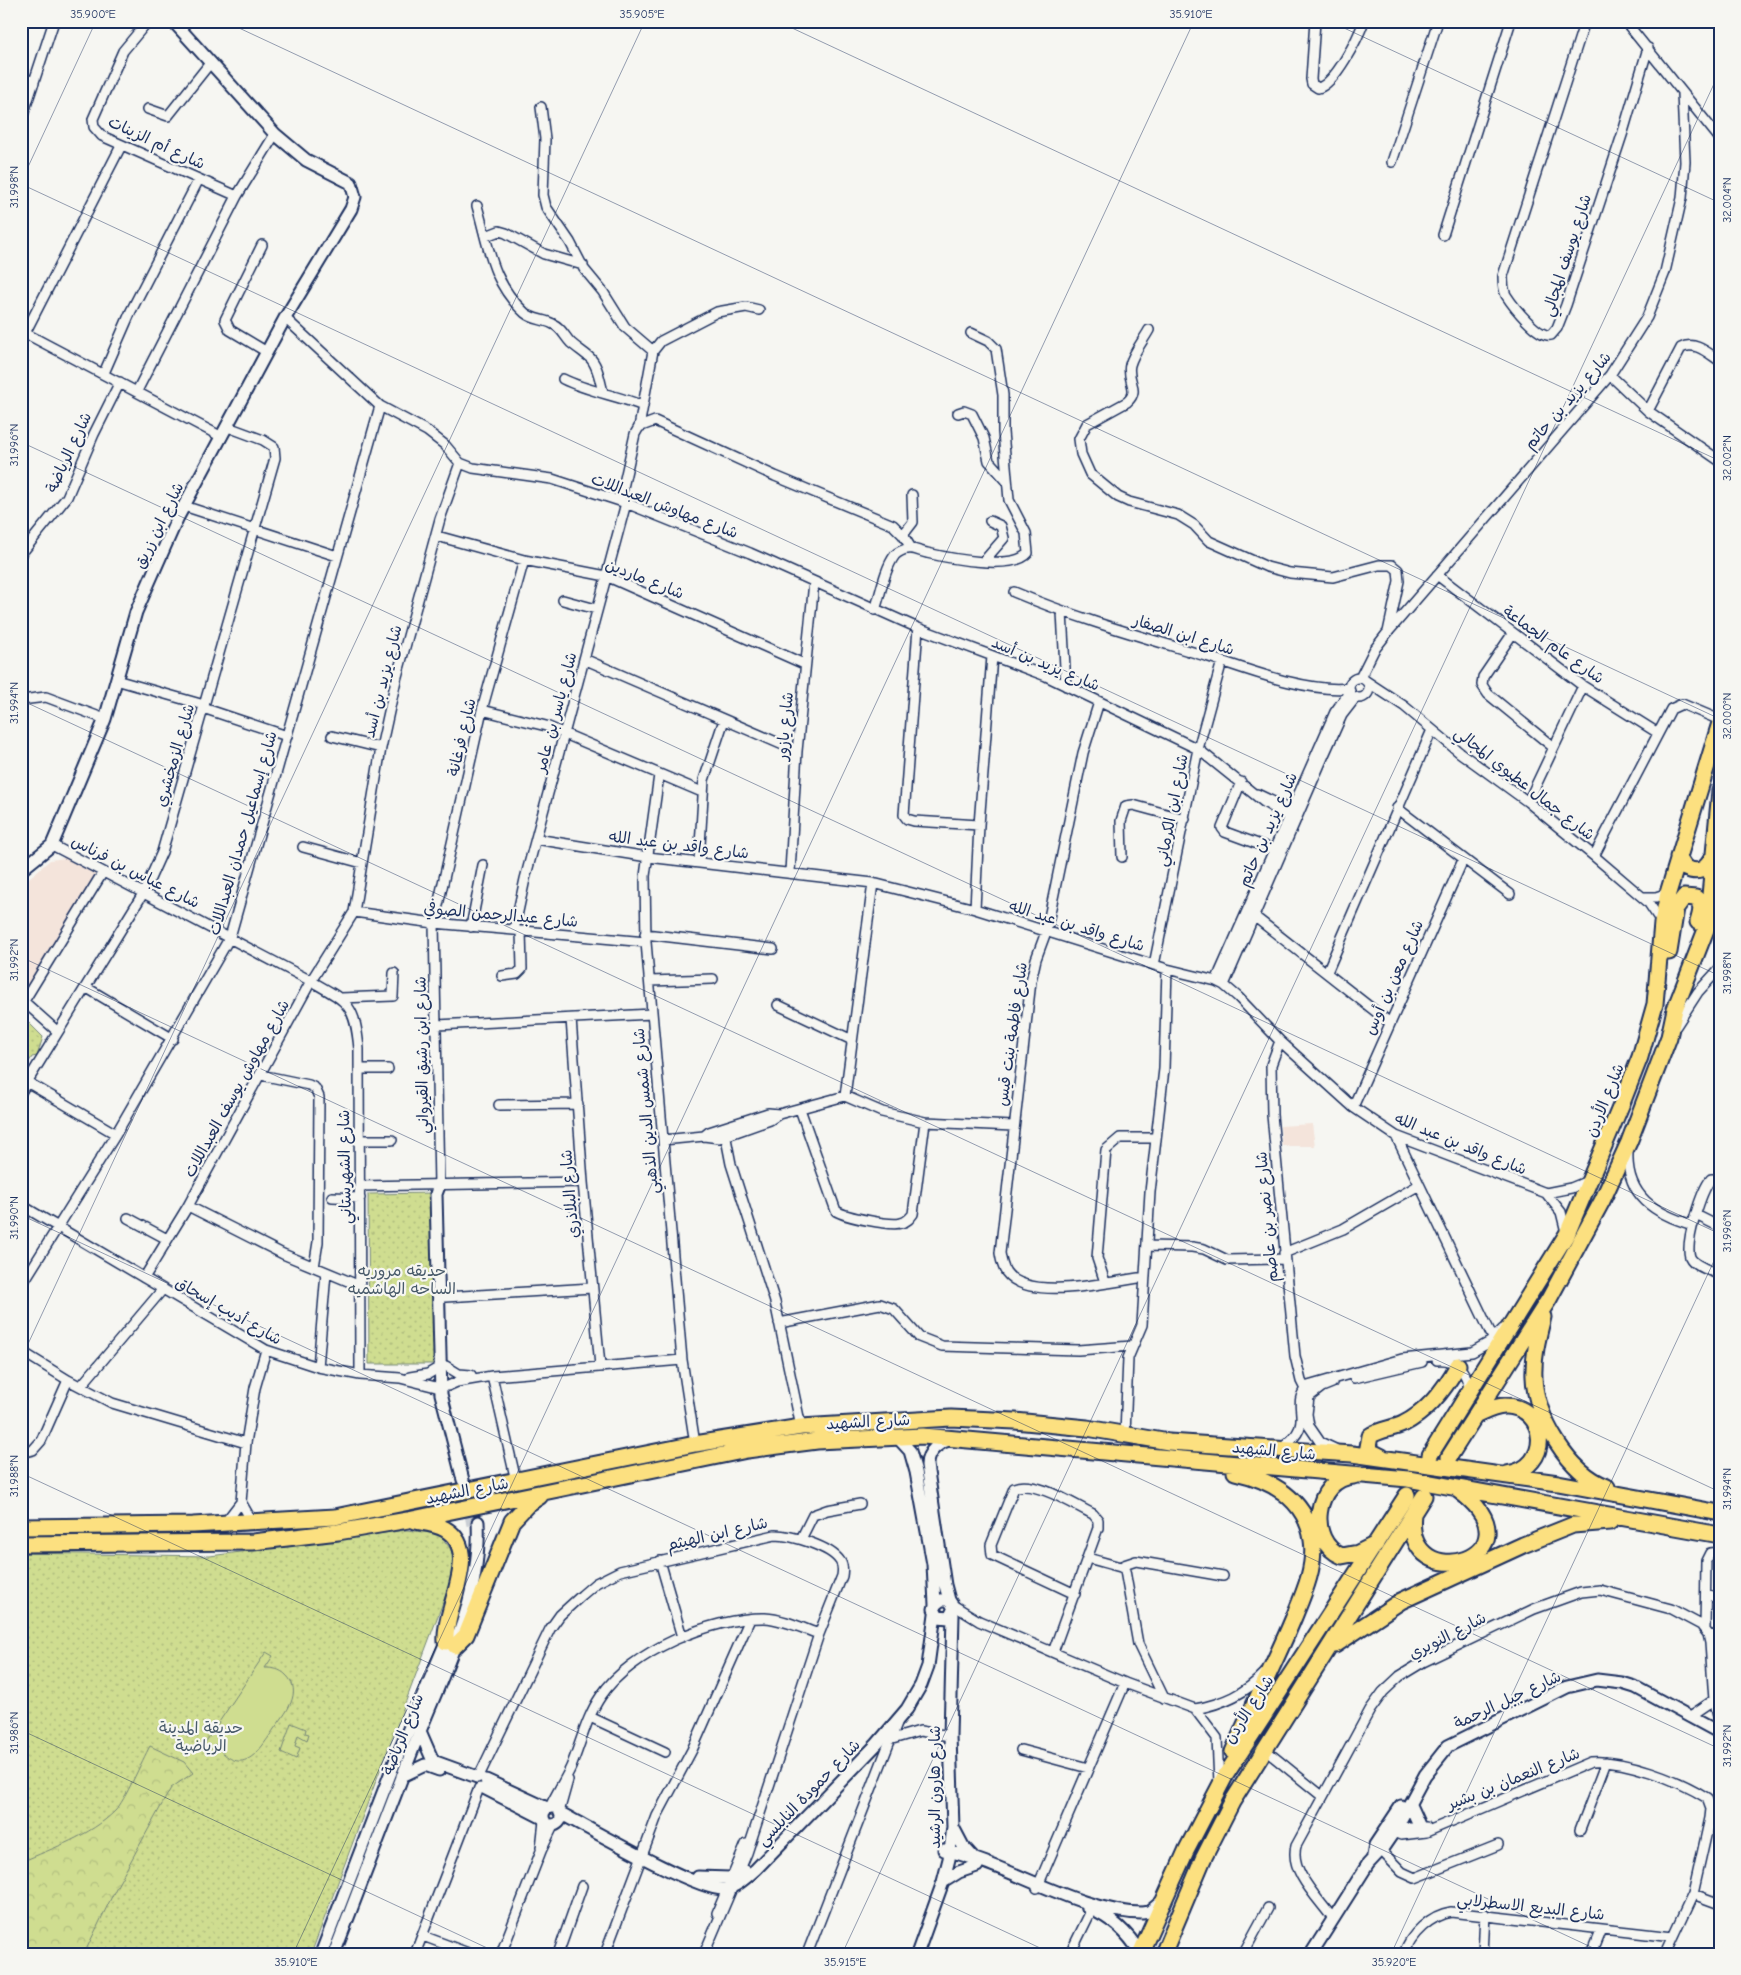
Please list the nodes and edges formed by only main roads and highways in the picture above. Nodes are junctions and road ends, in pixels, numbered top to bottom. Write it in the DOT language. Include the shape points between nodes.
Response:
graph roads {
  1 [pos="1720,722"];
  2 [pos="1720,791"];
  3 [pos="1678,857"];
  4 [pos="1715,869"];
  5 [pos="1716,895"];
  6 [pos="1655,1004"];
  7 [pos="1675,1009"];
  8 [pos="1547,1302"];
  9 [pos="1458,1360"];
  10 [pos="1475,1416"];
  11 [pos="1430,1455"];
  12 [pos="1450,1457"];
  13 [pos="1175,1458"];
  14 [pos="1386,1459"];
  15 [pos="1485,1474"];
  16 [pos="1365,1475"];
  17 [pos="1455,1487"];
  18 [pos="548,1492"];
  19 [pos="1407,1495"];
  20 [pos="1424,1496"];
  21 [pos="1634,1496"];
  22 [pos="1414,1511"];
  23 [pos="1720,1513"];
  24 [pos="408,1520"];
  25 [pos="1635,1520"];
  26 [pos="21,1527"];
  27 [pos="1720,1534"];
  28 [pos="1377,1543"];
  29 [pos="21,1544"];
  30 [pos="1330,1648"];
  31 [pos="1222,1781"];
  32 [pos="1140,1954"];
  33 [pos="1163,1954"];
  1 -- 3 [label="highway, شارع الأردن"];
  2 -- 4 [label="highway"];
  3 -- 4 [label="highway" via="1685,868 1698,871"];
  3 -- 6 [label="highway, شارع الأردن" via="1662,923"];
  4 -- 5 [label="highway"];
  5 -- 7 [label="highway"];
  6 -- 7 [label="highway" via="1665,980 1676,908 1684,897 1696,898 1702,908 1676,995"];
  6 -- 11 [label="highway, شارع الأردن" via="1640,1057 1567,1234"];
  7 -- 8 [label="highway" via="1669,1036 1629,1142 1597,1210"];
  8 -- 10 [label="highway"];
  8 -- 21 [label="highway" via="1537,1340 1534,1380 1553,1435 1564,1455 1588,1477 1602,1486"];
  9 -- 14 [label="highway" via="1438,1395 1423,1411 1401,1425 1370,1436 1368,1443 1372,1452"];
  10 -- 12 [label="highway"];
  10 -- 15 [label="highway" via="1499,1407 1514,1407 1529,1416 1540,1436 1538,1453 1528,1467 1514,1474"];
  13 -- 16 [label="highway, شارع الشهيد"];
  13 -- 18 [label="highway, شارع الشهيد" via="955,1438 897,1436 746,1450"];
  13 -- 31 [label="highway" via="1264,1479 1290,1498 1305,1519 1312,1540 1310,1573 1276,1662 1237,1741"];
  14 -- 15 [label="highway, شارع الشهيد"];
  14 -- 26 [label="highway, شارع الشهيد" via="1164,1442 1087,1428 951,1418 800,1427 695,1444 335,1517 224,1524"];
  15 -- 21 [label="highway, شارع الشهيد"];
  16 -- 17 [label="highway, شارع الشهيد"];
  16 -- 28 [label="highway" via="1343,1478 1330,1489 1320,1508 1320,1532 1327,1546 1342,1556 1358,1553"];
  17 -- 22 [label="highway" via="1475,1503 1486,1522 1485,1541 1470,1558 1451,1563 1424,1552 1413,1532"];
  17 -- 25 [label="highway, شارع الشهيد"];
  18 -- 24 [label="highway, شارع الشهيد"];
  18 -- 24 [label="highway" via="528,1504 512,1521 466,1635 450,1644 446,1622 462,1565 462,1551 446,1530"];
  19 -- 28 [label="highway, شارع الأردن"];
  20 -- 22 [label="highway"];
  21 -- 23 [label="highway, شارع الشهيد"];
  22 -- 30 [label="highway"];
  24 -- 29 [label="highway, شارع الشهيد" via="253,1542"];
  25 -- 27 [label="highway, شارع الشهيد"];
  25 -- 30 [label="highway" via="1579,1524 1531,1541 1401,1601"];
  28 -- 31 [label="highway, شارع الأردن"];
  30 -- 33 [label="highway" via="1264,1749 1203,1859"];
  31 -- 32 [label="highway, شارع الأردن" via="1162,1901"];
}
